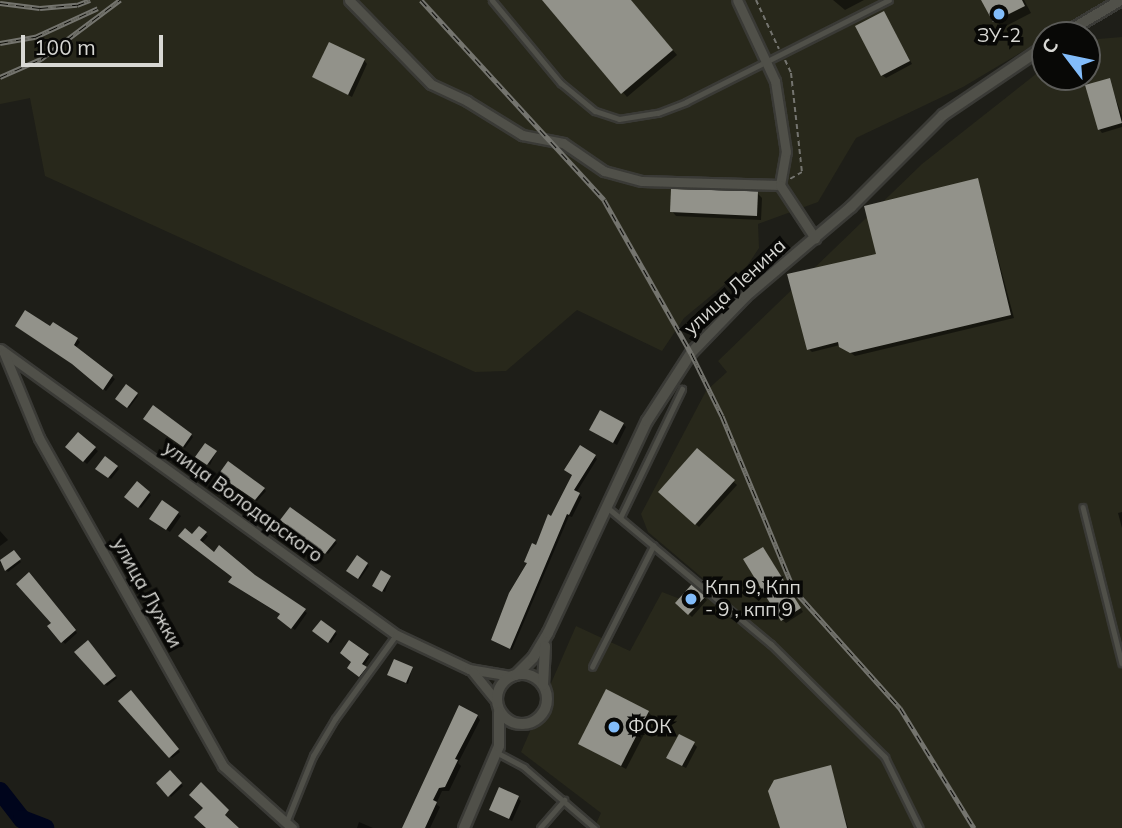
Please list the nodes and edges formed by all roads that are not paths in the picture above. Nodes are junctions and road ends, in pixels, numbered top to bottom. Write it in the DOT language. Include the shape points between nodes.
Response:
graph roads {
  1 [pos="349,0"];
  2 [pos="492,0"];
  3 [pos="737,0"];
  4 [pos="889,0"];
  5 [pos="1121,0"];
  6 [pos="1086,21"];
  7 [pos="1031,55"];
  8 [pos="767,60"];
  9 [pos="780,185"];
  10 [pos="815,238"];
  11 [pos="1,349"];
  12 [pos="682,389"];
  13 [pos="1083,507"];
  14 [pos="607,508"];
  15 [pos="620,518"];
  16 [pos="653,545"];
  17 [pos="548,633"];
  18 [pos="397,635"];
  19 [pos="1122,663"];
  20 [pos="592,667"];
  21 [pos="469,669"];
  22 [pos="513,676"];
  23 [pos="543,685"];
  24 [pos="498,705"];
  25 [pos="526,724"];
  26 [pos="498,749"];
  27 [pos="564,800"];
  28 [pos="289,826"];
  29 [pos="464,828"];
  30 [pos="540,828"];
  31 [pos="595,828"];
  32 [pos="920,828"];
  1 -- 9 [label="street" via="431,84 522,135 563,143 604,171 642,181"];
  2 -- 8 [label="lane" via="561,83 595,111 619,119 658,113 686,102"];
  3 -- 8 [label="street"];
  4 -- 8 [label="lane"];
  5 -- 6 [label="street"];
  7 -- 10 [label="street, улица Ленина" via="943,115"];
  8 -- 9 [label="street" via="775,81 786,152"];
  9 -- 10 [label="street"];
  10 -- 14 [label="street, улица Ленина" via="746,296 677,372 647,421"];
  11 -- 18 [label="street, улица Володарского"];
  11 -- 28 [label="street, улица Лужки" via="39,438 223,766"];
  12 -- 15 [label="lane"];
  13 -- 19 [label="lane"];
  14 -- 15 [label="lane"];
  14 -- 17 [label="street, улица Ленина"];
  15 -- 16 [label="lane"];
  16 -- 20 [label="lane"];
  16 -- 32 [label="lane" via="771,643 885,757"];
  17 -- 22 [label="street" via="533,658"];
  17 -- 23 [label="street" via="541,666"];
  18 -- 21 [label="street, улица Володарского"];
  18 -- 28 [label="lane" via="313,757"];
  21 -- 22 [label="street"];
  21 -- 24 [label="street" via="482,679"];
  22 -- 23 [label="street" via="531,676"];
  22 -- 24 [label="street" via="500,686"];
  23 -- 25 [label="street" via="545,709"];
  24 -- 25 [label="street" via="510,722"];
  24 -- 26 [label="street"];
  25 -- 26 [label="street" via="514,730"];
  26 -- 27 [label="lane"];
  26 -- 29 [label="street"];
  27 -- 30 [label="lane"];
  27 -- 31 [label="lane"];
}
